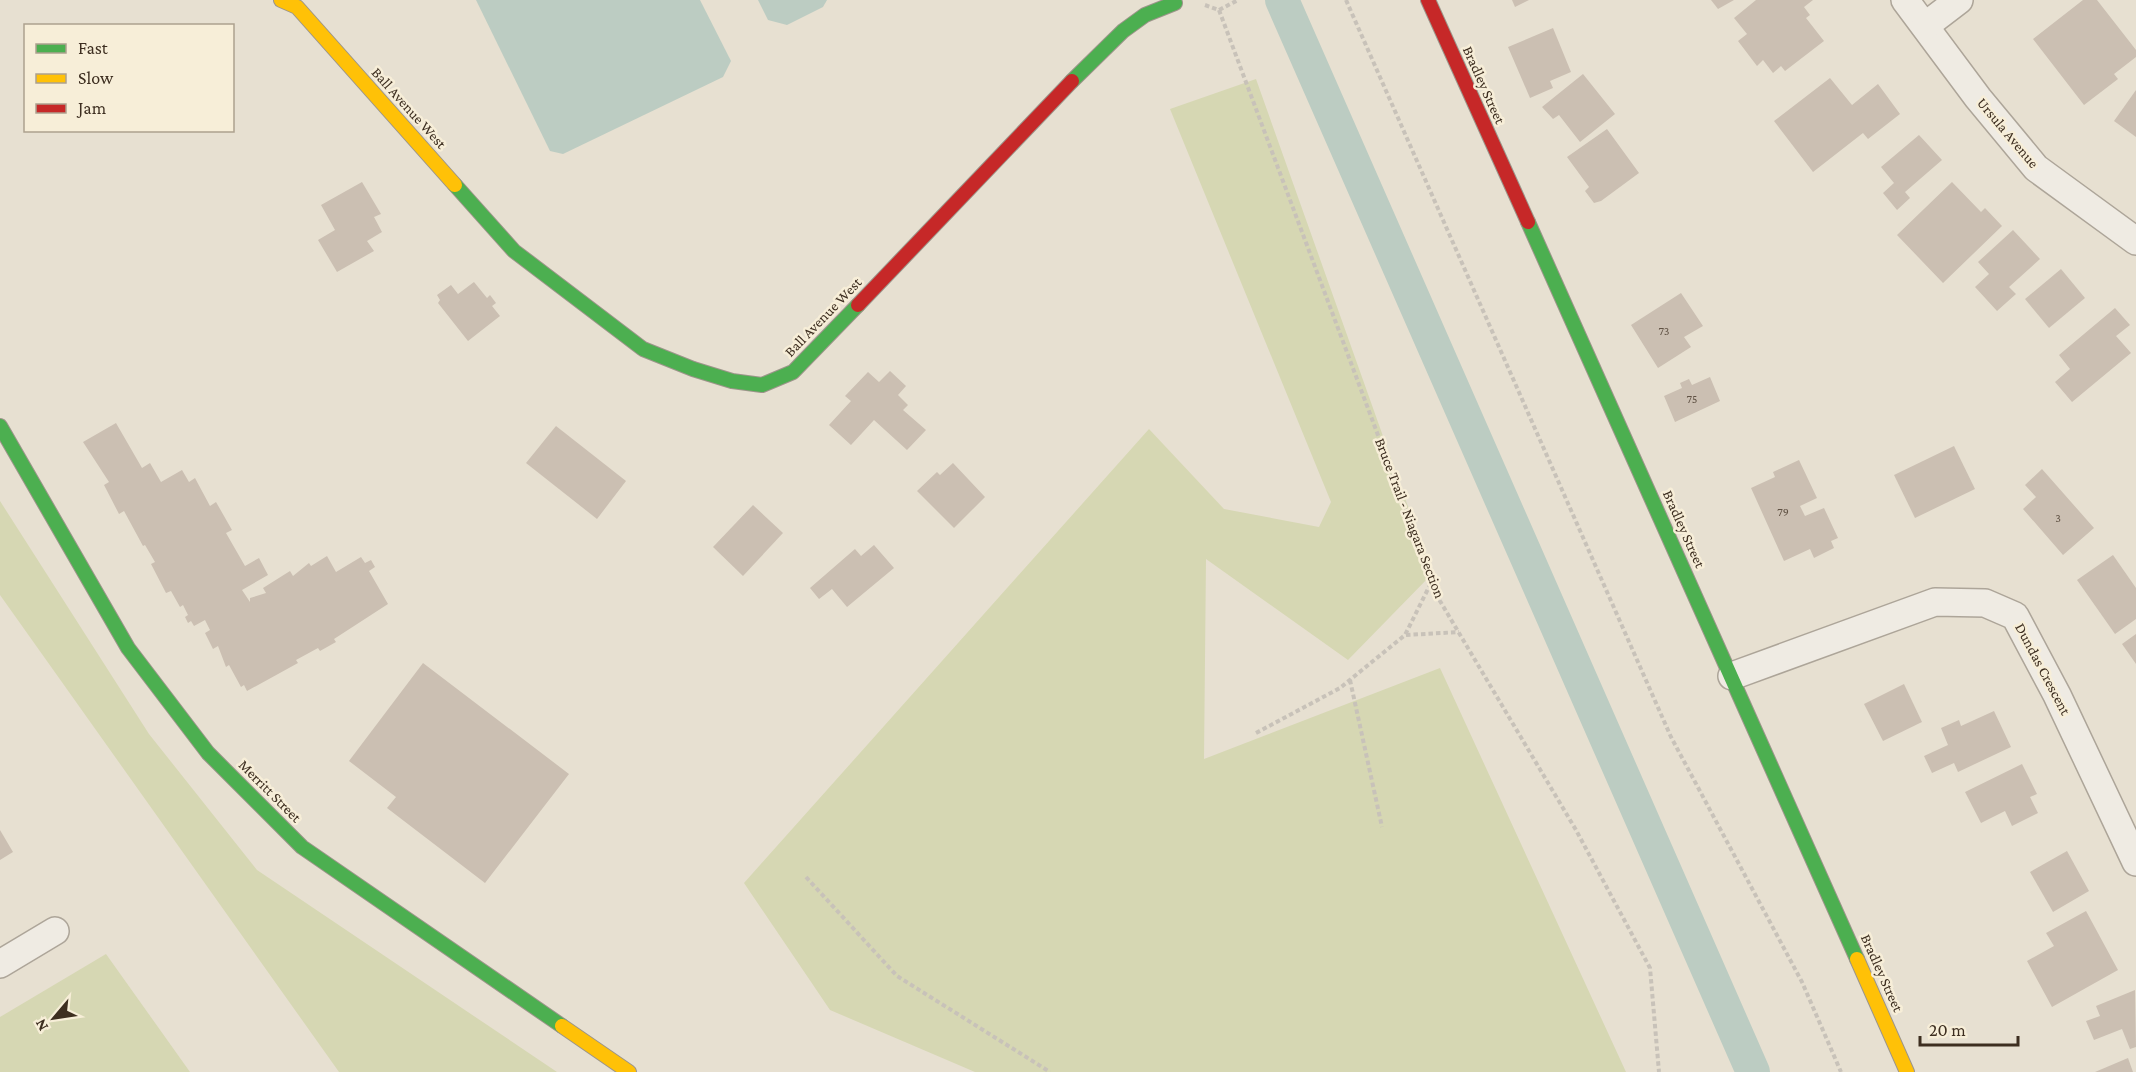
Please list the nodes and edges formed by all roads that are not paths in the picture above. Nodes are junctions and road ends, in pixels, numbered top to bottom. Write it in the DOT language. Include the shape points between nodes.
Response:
graph roads {
  1 [pos="281,0"];
  2 [pos="1428,0"];
  3 [pos="1905,0"];
  4 [pos="1959,0"];
  5 [pos="1175,3"];
  6 [pos="1925,26"];
  7 [pos="2136,241"];
  8 [pos="0,426"];
  9 [pos="1732,676"];
  10 [pos="2136,862"];
  11 [pos="55,932"];
  12 [pos="0,963"];
  13 [pos="628,1072"];
  14 [pos="1907,1072"];
  1 -- 5 [label="street, Ball Avenue West" via="297,7 514,251 643,349 732,381 762,385 793,372 1096,56 1145,15"];
  2 -- 9 [label="street, Bradley Street"];
  3 -- 6 [label="street, Ursula Avenue"];
  4 -- 6 [label="street"];
  6 -- 7 [label="street, Ursula Avenue" via="2036,168"];
  8 -- 13 [label="street, Merritt Street" via="128,648 208,753 302,847"];
  9 -- 10 [label="street, Dundas Crescent" via="1935,602 1986,603 2015,616 2057,694"];
  9 -- 14 [label="street, Bradley Street"];
  11 -- 12 [label="street"];
}
